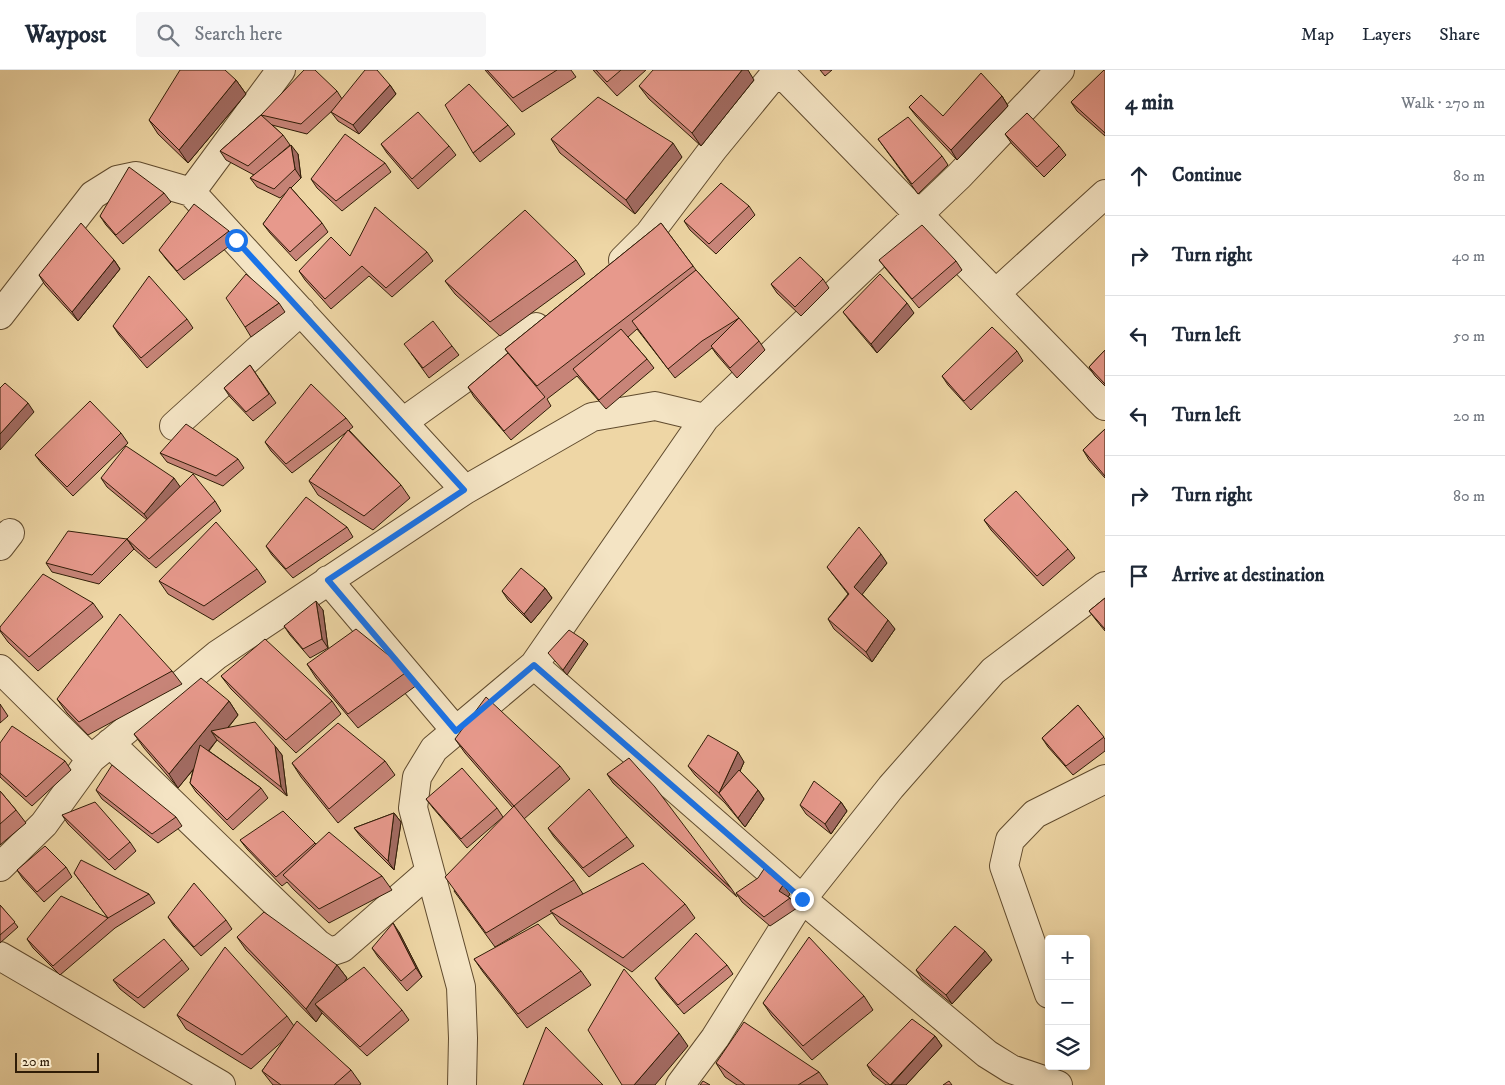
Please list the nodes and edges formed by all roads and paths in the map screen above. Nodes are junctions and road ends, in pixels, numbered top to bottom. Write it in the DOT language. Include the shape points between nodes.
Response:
graph roads {
  1 [pos="281,70"];
  2 [pos="778,70"];
  3 [pos="1060,70"];
  4 [pos="191,192"];
  5 [pos="1105,194"];
  6 [pos="919,214"];
  7 [pos="605,276"];
  8 [pos="996,293"];
  9 [pos="560,310"];
  10 [pos="301,311"];
  11 [pos="0,315"];
  12 [pos="1105,406"];
  13 [pos="705,418"];
  14 [pos="403,422"];
  15 [pos="174,426"];
  16 [pos="464,490"];
  17 [pos="328,580"];
  18 [pos="1105,586"];
  19 [pos="534,665"];
  20 [pos="0,669"];
  21 [pos="456,731"];
  22 [pos="101,751"];
  23 [pos="1105,779"];
  24 [pos="0,866"];
  25 [pos="429,872"];
  26 [pos="802,899"];
  27 [pos="5,967"];
  28 [pos="1045,983"];
  29 [pos="1071,1070"];
  30 [pos="221,1085"];
  31 [pos="462,1085"];
  32 [pos="680,1085"];
  33 [pos="1058,1085"];
  34 [pos="1074,1085"];
  1 -- 4 [label="street"];
  2 -- 6 [label="street"];
  2 -- 7 [label="street" via="649,234"];
  3 -- 6 [label="street"];
  4 -- 10 [label="street"];
  4 -- 11 [label="street" via="136,176 117,180 94,195"];
  5 -- 8 [label="street"];
  6 -- 8 [label="street"];
  6 -- 13 [label="street"];
  8 -- 12 [label="street"];
  9 -- 14 [label="street"];
  10 -- 14 [label="street"];
  10 -- 15 [label="street"];
  13 -- 16 [label="street" via="655,406 592,417"];
  13 -- 19 [label="street"];
  14 -- 16 [label="street"];
  16 -- 17 [label="street"];
  17 -- 21 [label="street"];
  17 -- 22 [label="street" via="217,655"];
  18 -- 26 [label="street" via="993,671 890,787"];
  19 -- 21 [label="street"];
  19 -- 26 [label="street"];
  20 -- 22 [label="street"];
  21 -- 25 [label="street" via="434,750 418,777 413,808"];
  22 -- 24 [label="street" via="44,824"];
  22 -- 25 [label="street" via="330,952 342,948"];
  23 -- 28 [label="street" via="1035,814 1010,840 1004,866"];
  25 -- 31 [label="street" via="461,987"];
  26 -- 32 [label="street" via="715,1038"];
  26 -- 33 [label="street" via="987,1054 1011,1069"];
  27 -- 30 [label="street"];
  29 -- 34 [label="street"];
}
